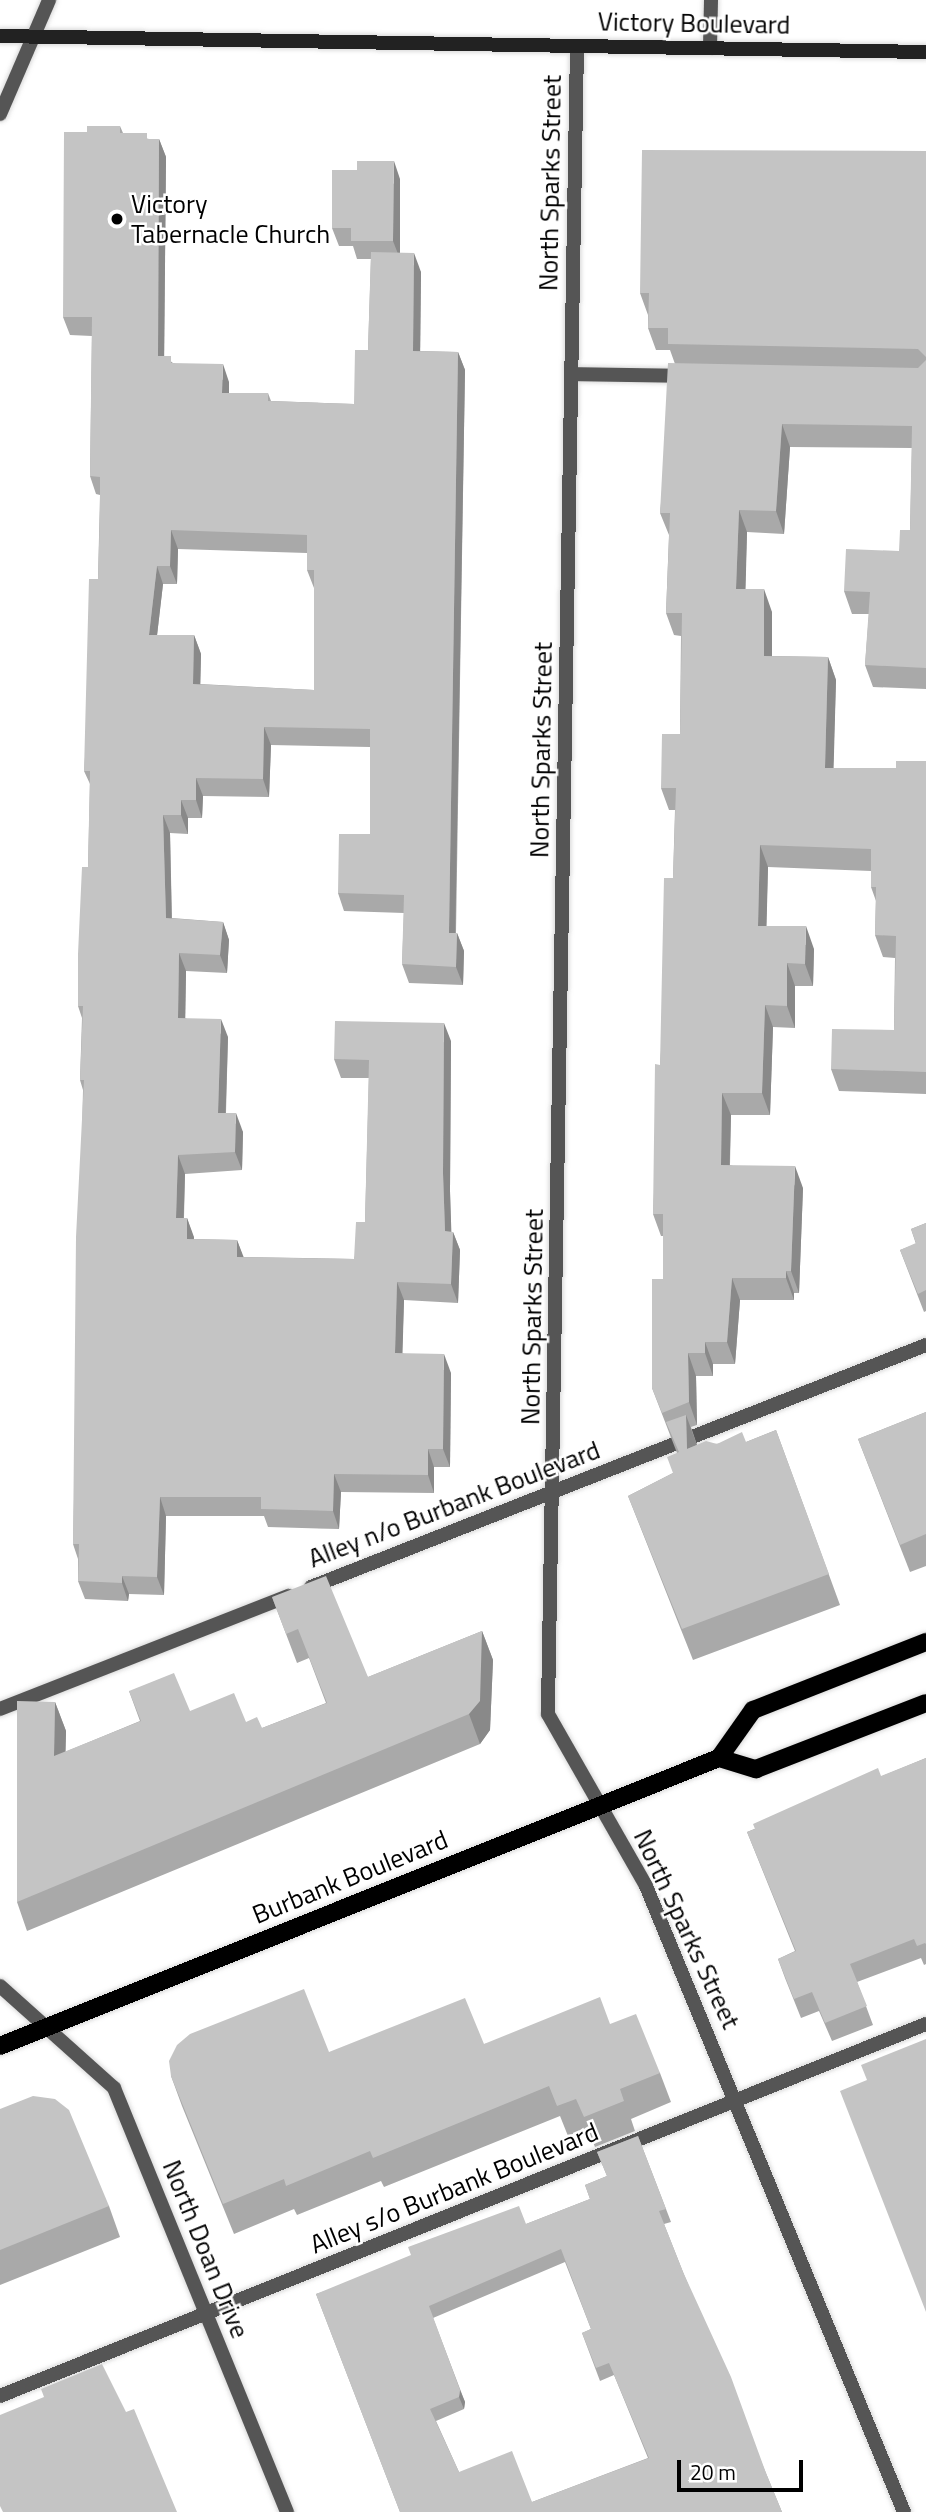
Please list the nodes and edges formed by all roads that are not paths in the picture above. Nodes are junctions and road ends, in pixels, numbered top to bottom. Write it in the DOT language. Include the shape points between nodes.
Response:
graph roads {
  1 [pos="49,0"];
  2 [pos="711,0"];
  3 [pos="0,36"];
  4 [pos="33,37"];
  5 [pos="577,46"];
  6 [pos="710,48"];
  7 [pos="926,52"];
  8 [pos="0,114"];
  9 [pos="572,374"];
  10 [pos="708,376"];
  11 [pos="926,1345"];
  12 [pos="554,1491"];
  13 [pos="926,1642"];
  14 [pos="926,1703"];
  15 [pos="0,1709"];
  16 [pos="719,1758"];
  17 [pos="600,1805"];
  18 [pos="0,1986"];
  19 [pos="926,2024"];
  20 [pos="46,2028"];
  21 [pos="0,2046"];
  22 [pos="737,2101"];
  23 [pos="205,2314"];
  24 [pos="0,2396"];
  25 [pos="287,2512"];
  26 [pos="904,2512"];
  1 -- 4 [label="street"];
  2 -- 6 [label="street"];
  3 -- 4 [label="main road, Victory Boulevard"];
  4 -- 5 [label="main road, Victory Boulevard"];
  4 -- 8 [label="street"];
  5 -- 6 [label="main road, Victory Boulevard"];
  5 -- 9 [label="street, North Sparks Street"];
  6 -- 7 [label="main road, Victory Boulevard"];
  9 -- 10 [label="street"];
  9 -- 12 [label="street, North Sparks Street"];
  11 -- 12 [label="street, Alley n/o Burbank Boulevard"];
  12 -- 15 [label="street, Alley n/o Burbank Boulevard"];
  12 -- 17 [label="street, North Sparks Street" via="548,1714"];
  13 -- 16 [label="main road" via="753,1710"];
  14 -- 16 [label="main road" via="756,1769"];
  16 -- 17 [label="main road, Burbank Boulevard"];
  17 -- 20 [label="main road, Burbank Boulevard"];
  17 -- 22 [label="street, North Sparks Street" via="646,1886"];
  18 -- 20 [label="street, North Doan Drive"];
  19 -- 22 [label="street, Alley s/o Burbank Boulevard"];
  20 -- 21 [label="main road, Burbank Boulevard"];
  20 -- 23 [label="street, North Doan Drive" via="114,2088"];
  22 -- 23 [label="street, Alley s/o Burbank Boulevard"];
  22 -- 26 [label="street, North Sparks Street"];
  23 -- 24 [label="street, Alley s/o Burbank Boulevard"];
  23 -- 25 [label="street, North Doan Drive"];
}
